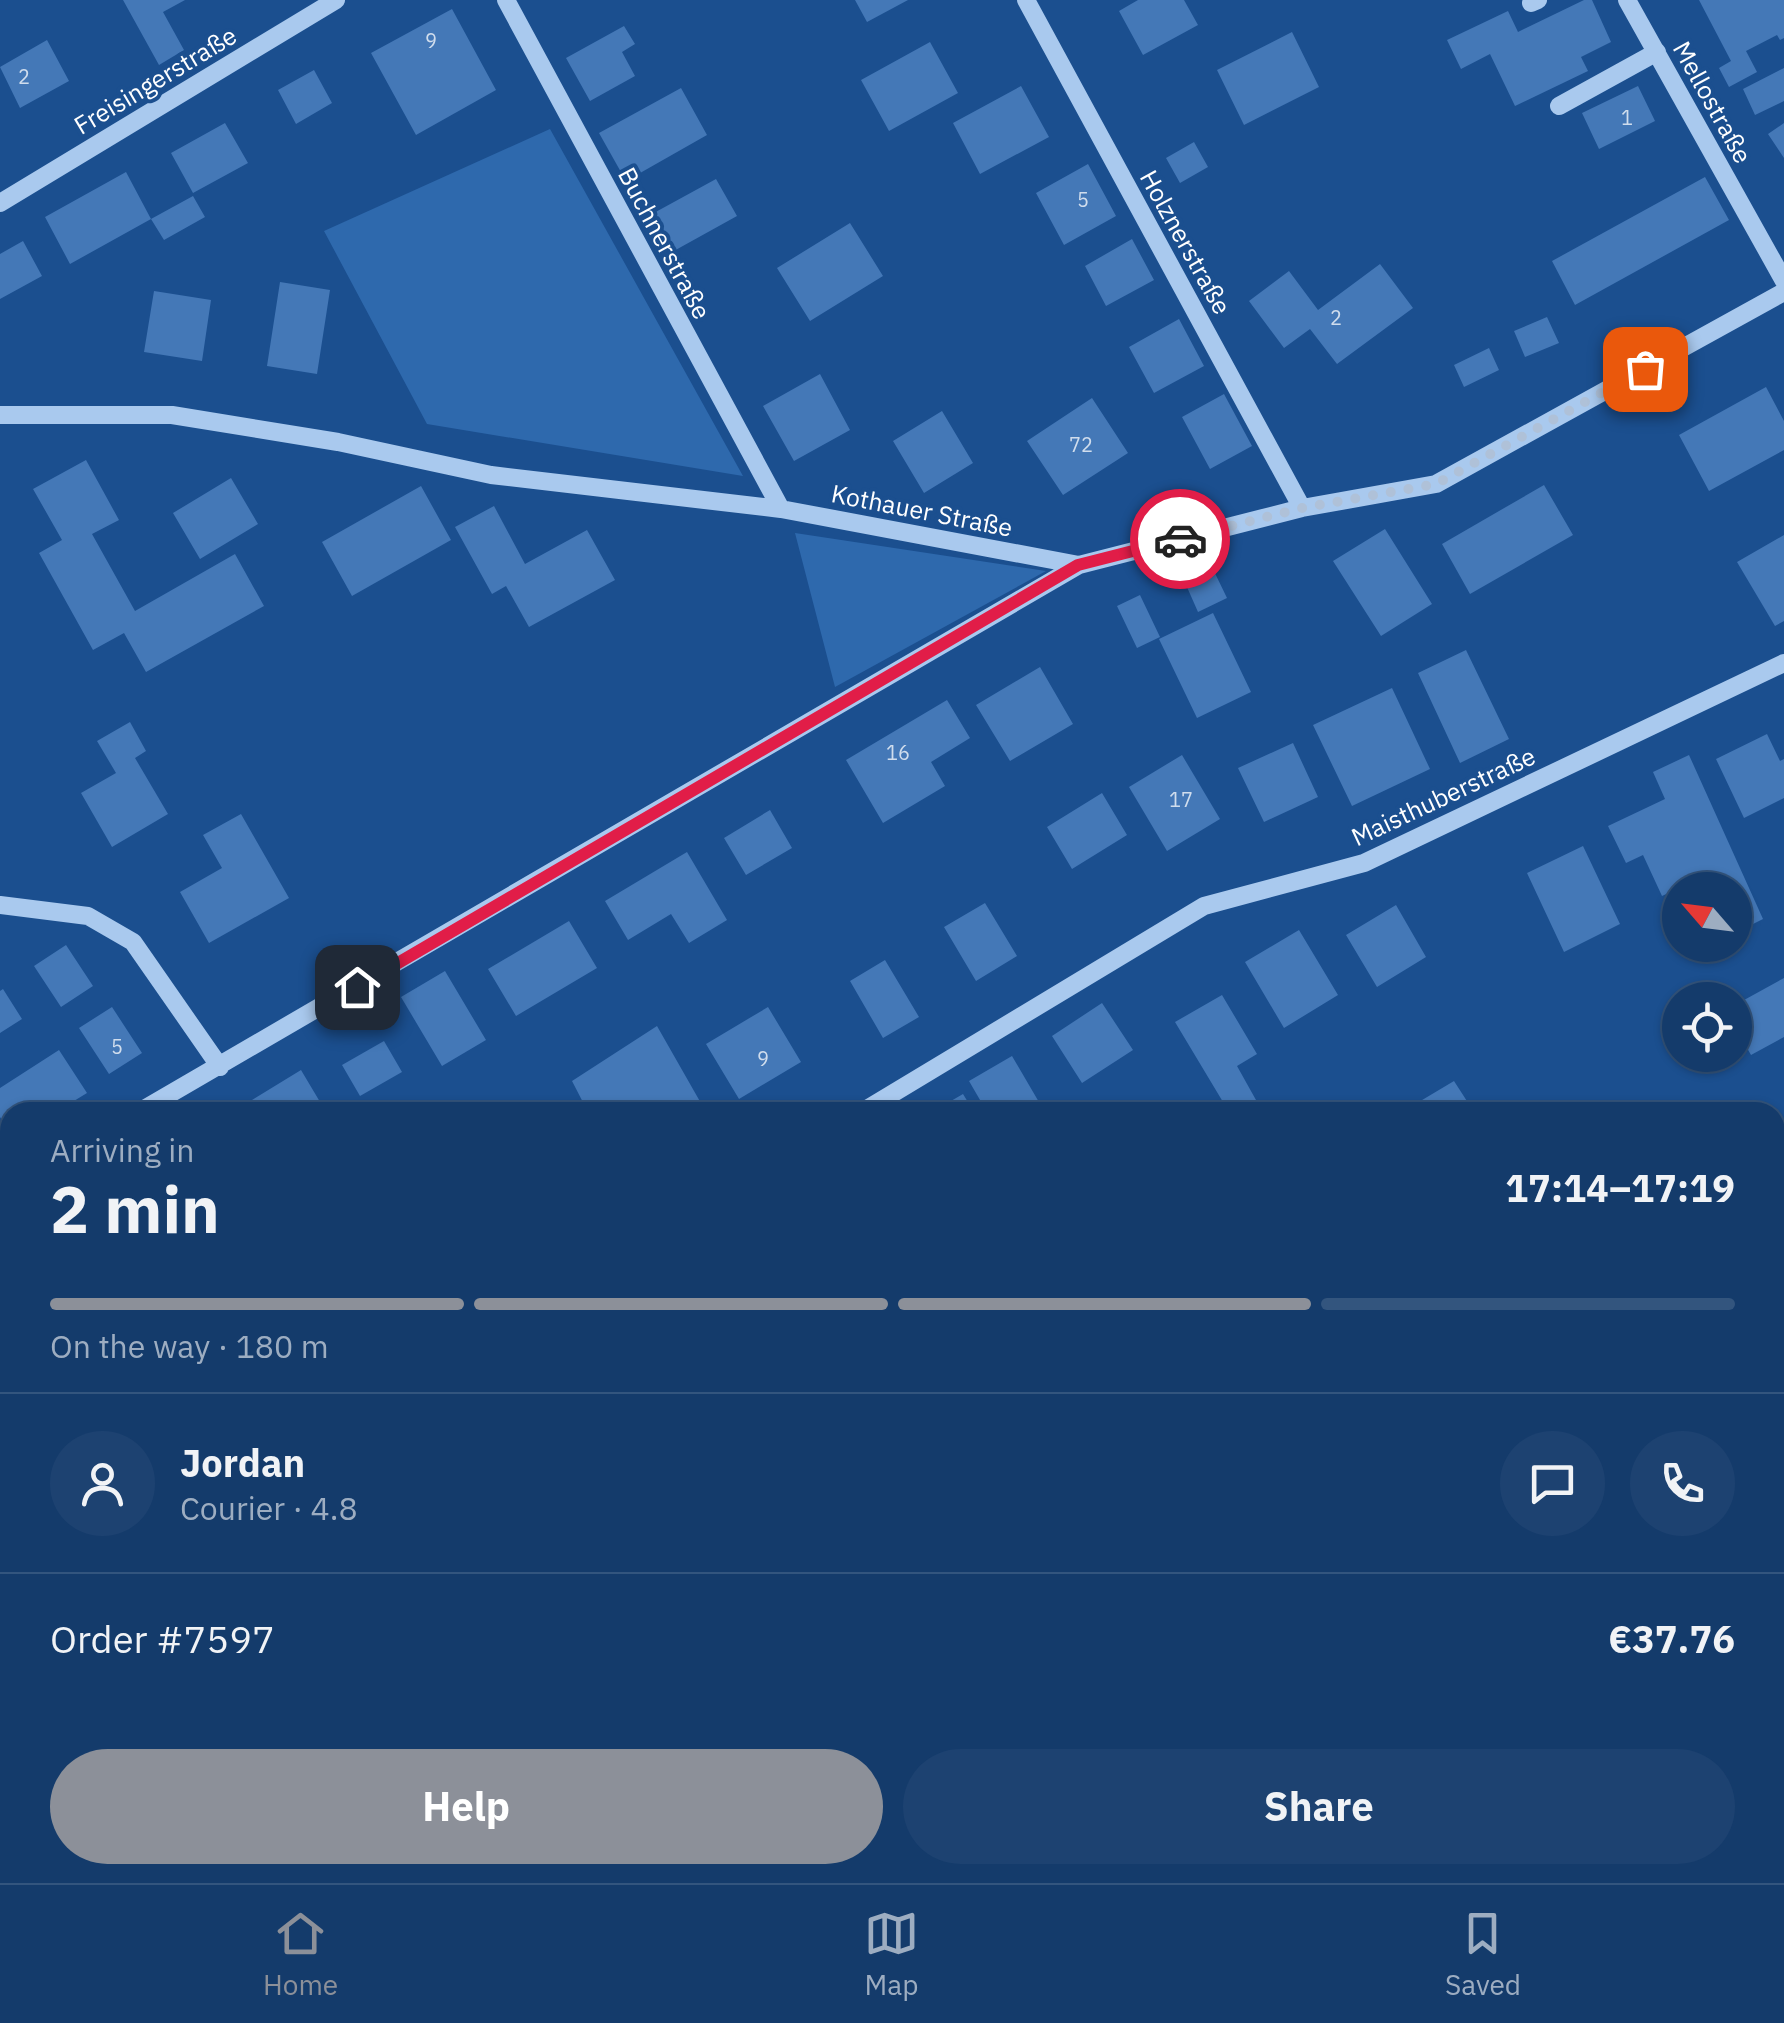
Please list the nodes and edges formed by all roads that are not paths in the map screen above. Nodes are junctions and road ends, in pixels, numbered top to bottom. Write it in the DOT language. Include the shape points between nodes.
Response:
graph roads {
  1 [pos="336,0"];
  2 [pos="506,0"];
  3 [pos="1026,0"];
  4 [pos="1628,0"];
  5 [pos="1657,52"];
  6 [pos="1559,106"];
  7 [pos="1,199"];
  8 [pos="1784,280"];
  9 [pos="1784,292"];
  10 [pos="0,414"];
  11 [pos="1302,508"];
  12 [pos="781,509"];
  13 [pos="1078,565"];
  14 [pos="1784,663"];
  15 [pos="0,905"];
  16 [pos="220,1067"];
  17 [pos="157,1102"];
  18 [pos="879,1102"];
  1 -- 7 [label="street, Freisingerstraße"];
  2 -- 12 [label="street, Buchnerstraße"];
  3 -- 11 [label="street, Holznerstraße"];
  4 -- 5 [label="street, Mellostraße"];
  5 -- 6 [label="street"];
  5 -- 8 [label="street, Mellostraße"];
  9 -- 11 [label="street, Kothauer Straße" via="1436,484"];
  10 -- 12 [label="street, Kothauer Straße" via="172,415 491,475"];
  11 -- 13 [label="street, Kothauer Straße"];
  12 -- 13 [label="street, Kothauer Straße"];
  13 -- 16 [label="street"];
  14 -- 18 [label="street, Maisthuberstraße" via="1364,863 1204,906"];
  15 -- 16 [label="street" via="88,916 133,942"];
  16 -- 17 [label="street"];
}
